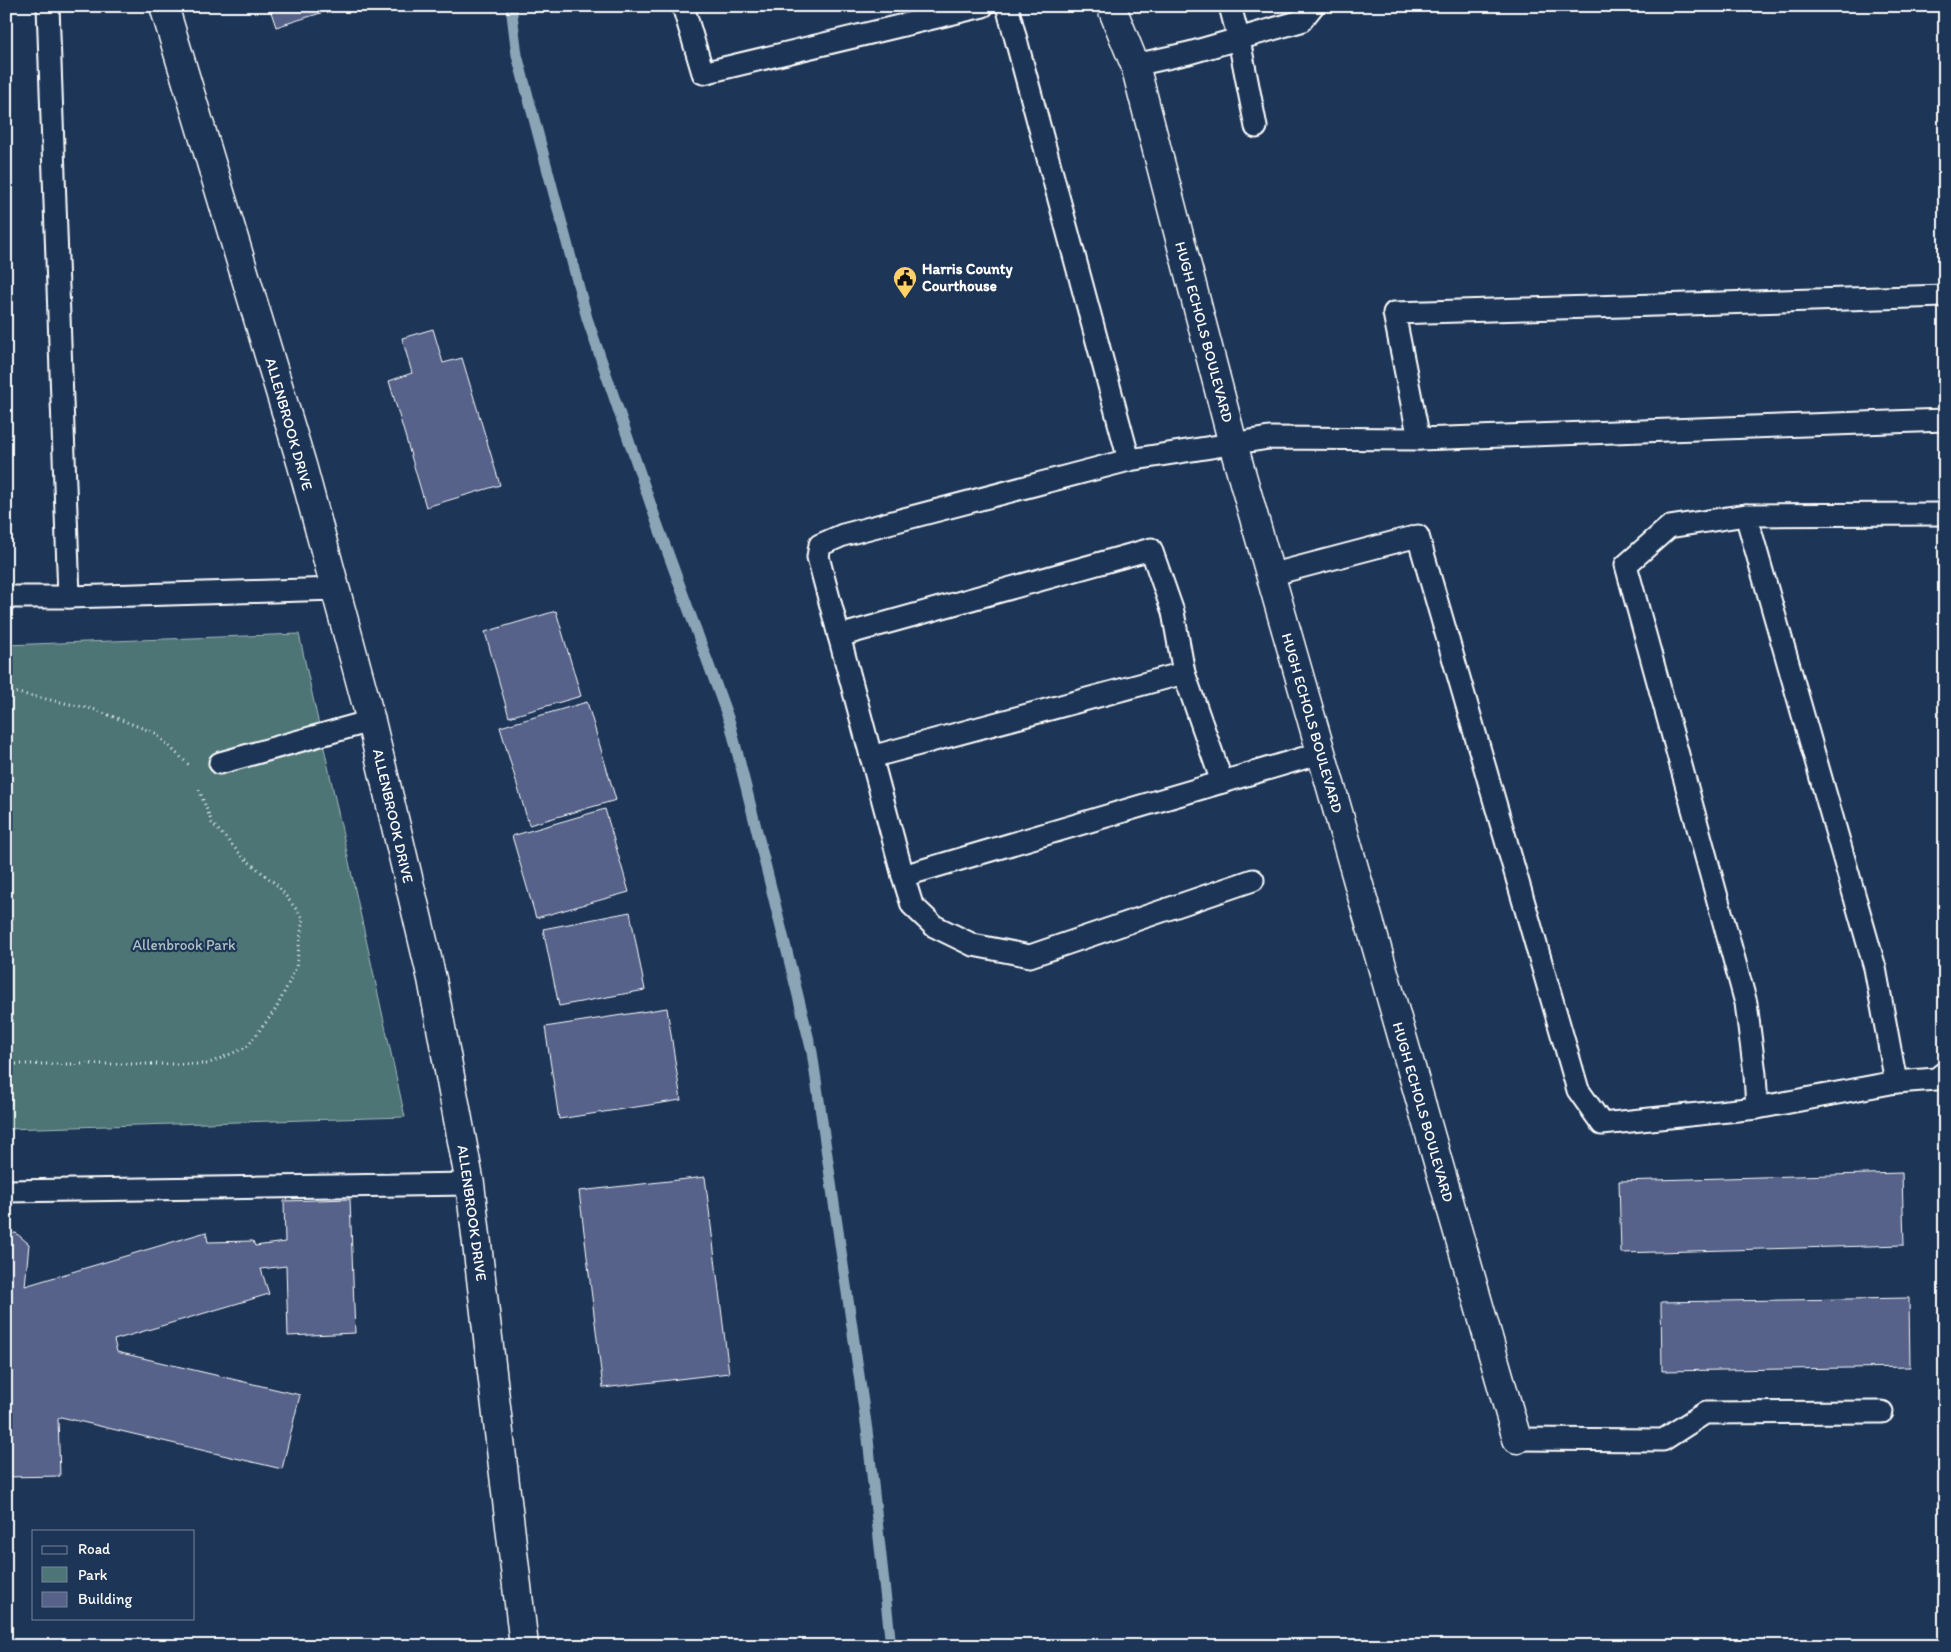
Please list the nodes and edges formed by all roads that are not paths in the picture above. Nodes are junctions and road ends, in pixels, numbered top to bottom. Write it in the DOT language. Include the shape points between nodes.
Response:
graph roads {
  1 [pos="48,6"];
  2 [pos="164,6"];
  3 [pos="683,6"];
  4 [pos="983,6"];
  5 [pos="1007,6"];
  6 [pos="1111,6"];
  7 [pos="1230,6"];
  8 [pos="1313,6"];
  9 [pos="1238,40"];
  10 [pos="1135,65"];
  11 [pos="1256,127"];
  12 [pos="1945,296"];
  13 [pos="1945,420"];
  14 [pos="1419,439"];
  15 [pos="1233,444"];
  16 [pos="1129,460"];
  17 [pos="1945,514"];
  18 [pos="1746,515"];
  19 [pos="1270,575"];
  20 [pos="336,589"];
  21 [pos="6,597"];
  22 [pos="69,597"];
  23 [pos="839,636"];
  24 [pos="1184,673"];
  25 [pos="371,721"];
  26 [pos="1321,753"];
  27 [pos="872,757"];
  28 [pos="220,763"];
  29 [pos="1222,782"];
  30 [pos="903,876"];
  31 [pos="1253,880"];
  32 [pos="1945,1072"];
  33 [pos="1896,1082"];
  34 [pos="1757,1108"];
  35 [pos="470,1184"];
  36 [pos="6,1191"];
  37 [pos="1882,1412"];
  38 [pos="1517,1439"];
  39 [pos="524,1646"];
  1 -- 22 [label="lane"];
  2 -- 20 [label="street, ALLENBROOK DRIVE"];
  3 -- 4 [label="lane" via="703,73"];
  5 -- 16 [label="lane"];
  6 -- 10 [label="street, HUGH ECHOLS BOULEVARD"];
  7 -- 9 [label="lane"];
  8 -- 9 [label="lane" via="1301,21"];
  9 -- 10 [label="lane"];
  9 -- 11 [label="lane"];
  10 -- 15 [label="street, HUGH ECHOLS BOULEVARD"];
  12 -- 14 [label="lane" via="1394,313"];
  13 -- 14 [label="lane"];
  14 -- 15 [label="lane" via="1268,438"];
  15 -- 16 [label="lane"];
  15 -- 19 [label="street, HUGH ECHOLS BOULEVARD"];
  16 -- 23 [label="lane" via="843,535 820,545 818,557"];
  17 -- 18 [label="lane"];
  18 -- 33 [label="lane" via="1875,968"];
  18 -- 34 [label="lane" via="1669,527 1626,565 1746,1003"];
  19 -- 26 [label="street, HUGH ECHOLS BOULEVARD"];
  19 -- 34 [label="lane" via="1418,536 1578,1090 1602,1124"];
  20 -- 22 [label="lane"];
  20 -- 25 [label="street, ALLENBROOK DRIVE"];
  21 -- 22 [label="lane"];
  23 -- 24 [label="lane" via="1151,549 1173,612"];
  23 -- 27 [label="lane"];
  24 -- 27 [label="lane"];
  24 -- 29 [label="lane"];
  25 -- 28 [label="lane"];
  25 -- 35 [label="street, ALLENBROOK DRIVE" via="432,978"];
  26 -- 29 [label="lane"];
  26 -- 38 [label="street, HUGH ECHOLS BOULEVARD"];
  27 -- 30 [label="lane"];
  29 -- 30 [label="lane"];
  30 -- 31 [label="lane" via="912,904 934,926 973,945 1030,956"];
  32 -- 33 [label="lane" via="1936,1078"];
  33 -- 34 [label="lane"];
  35 -- 36 [label="lane"];
  35 -- 39 [label="street, ALLENBROOK DRIVE"];
  37 -- 38 [label="lane" via="1705,1413 1663,1440"];
}
